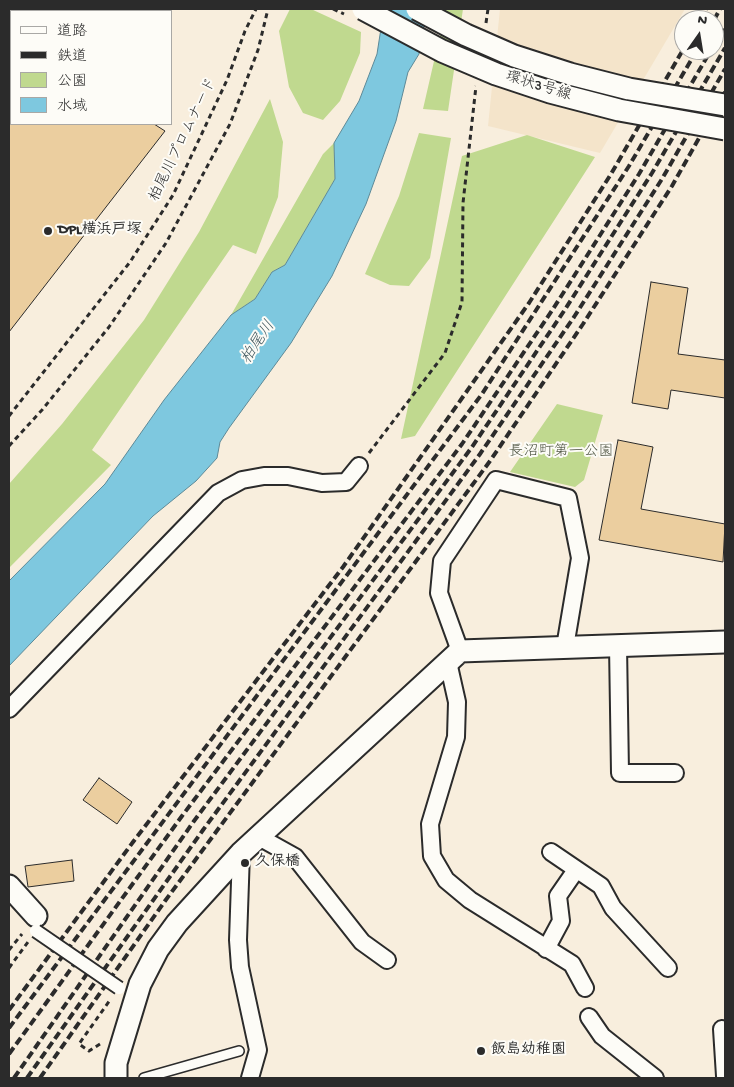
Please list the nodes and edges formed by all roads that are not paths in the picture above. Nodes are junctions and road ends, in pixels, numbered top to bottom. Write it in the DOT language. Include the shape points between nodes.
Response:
graph roads {
  1 [pos="364,9"];
  2 [pos="417,9"];
  3 [pos="725,105"];
  4 [pos="725,129"];
  5 [pos="359,466"];
  6 [pos="725,642"];
  7 [pos="618,646"];
  8 [pos="566,647"];
  9 [pos="454,657"];
  10 [pos="9,709"];
  11 [pos="675,773"];
  12 [pos="258,837"];
  13 [pos="551,852"];
  14 [pos="241,854"];
  15 [pos="576,870"];
  16 [pos="9,886"];
  17 [pos="36,923"];
  18 [pos="546,949"];
  19 [pos="388,960"];
  20 [pos="668,968"];
  21 [pos="119,988"];
  22 [pos="585,988"];
  23 [pos="589,1017"];
  24 [pos="722,1029"];
  25 [pos="248,1048"];
  26 [pos="725,1076"];
  27 [pos="116,1078"];
  28 [pos="144,1078"];
  29 [pos="250,1078"];
  30 [pos="655,1078"];
  1 -- 4 [label="street, 環状3号線, bridge" via="442,51 550,92 618,110"];
  2 -- 3 [label="street, 環状3号線, bridge" via="514,56 570,74 629,90"];
  5 -- 10 [label="street" via="346,482 322,483 288,476 264,476 242,480 218,493"];
  6 -- 7 [label="street"];
  7 -- 8 [label="street"];
  7 -- 11 [label="street" via="620,773"];
  8 -- 9 [label="street"];
  8 -- 9 [label="street" via="580,558 568,498 496,480 442,561 439,593"];
  9 -- 12 [label="street"];
  9 -- 18 [label="street" via="458,702 456,737 430,824 432,856 446,880 470,900"];
  12 -- 14 [label="street"];
  12 -- 19 [label="street" via="295,857 362,942"];
  13 -- 15 [label="street"];
  14 -- 25 [label="street" via="238,940"];
  14 -- 27 [label="street" via="158,948 129,1016 116,1064"];
  15 -- 18 [label="street" via="558,896 560,922"];
  15 -- 20 [label="street" via="601,886 614,908"];
  16 -- 17 [label="street"];
  17 -- 21 [label="street, bridge"];
  18 -- 22 [label="street" via="572,964"];
  23 -- 30 [label="street" via="602,1036"];
  24 -- 26 [label="street"];
  25 -- 28 [label="lane"];
  25 -- 29 [label="street"];
}
